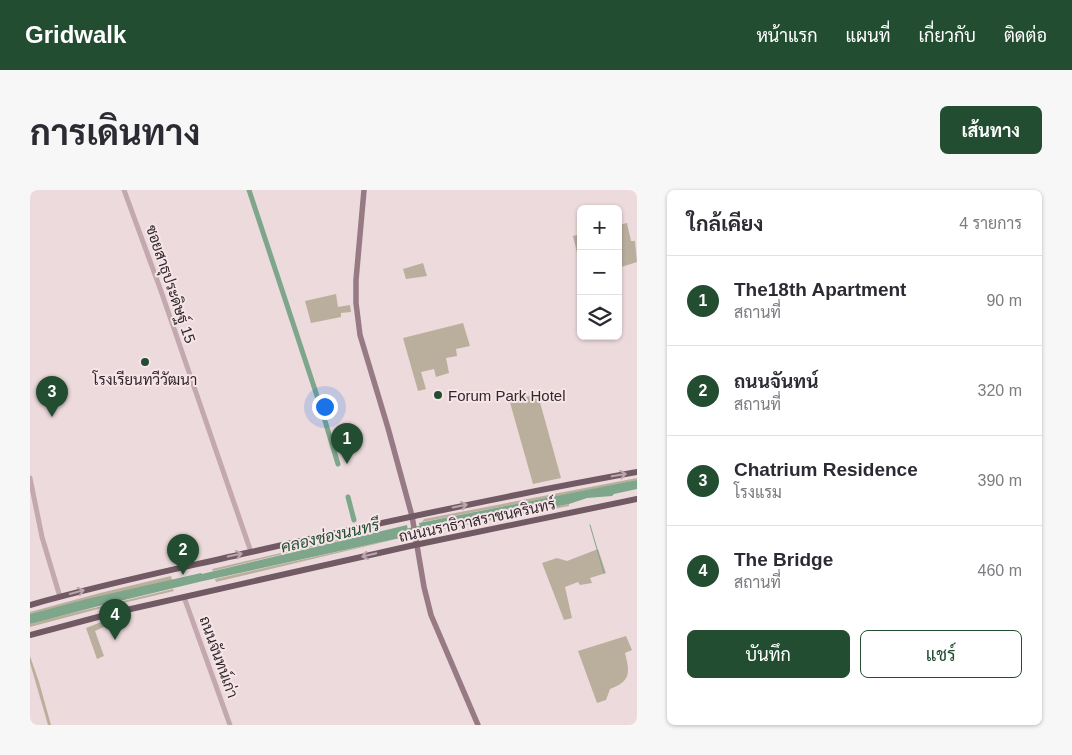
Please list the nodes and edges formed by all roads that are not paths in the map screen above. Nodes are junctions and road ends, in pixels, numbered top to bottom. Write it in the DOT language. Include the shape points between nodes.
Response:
graph roads {
  1 [pos="124,190"];
  2 [pos="364,190"];
  3 [pos="637,472"];
  4 [pos="30,478"];
  5 [pos="637,499"];
  6 [pos="413,519"];
  7 [pos="416,541"];
  8 [pos="251,552"];
  9 [pos="60,597"];
  10 [pos="184,597"];
  11 [pos="30,605"];
  12 [pos="30,635"];
  13 [pos="230,725"];
  14 [pos="478,725"];
  1 -- 8 [label="street, ซอยสาธุประดิษฐ์ 15"];
  2 -- 6 [label="main road" via="356,280 358,328"];
  6 -- 3 [label="main road, ถนนนราธิวาสราชนครินทร์, one-way" via="493,499"];
  4 -- 9 [label="street" via="42,537"];
  5 -- 7 [label="main road, ถนนนราธิวาสราชนครินทร์"];
  6 -- 7 [label="main road"];
  6 -- 8 [label="main road, ถนนนราธิวาสราชนครินทร์"];
  7 -- 10 [label="main road, ถนนนราธิวาสราชนครินทร์, one-way"];
  7 -- 14 [label="main road" via="434,626"];
  9 -- 8 [label="main road, ถนนนราธิวาสราชนครินทร์, one-way"];
  9 -- 11 [label="main road, ถนนนราธิวาสราชนครินทร์"];
  10 -- 12 [label="main road, ถนนนราธิวาสราชนครินทร์" via="88,618"];
  10 -- 13 [label="street, ถนนจันทน์เก่า"];
}
